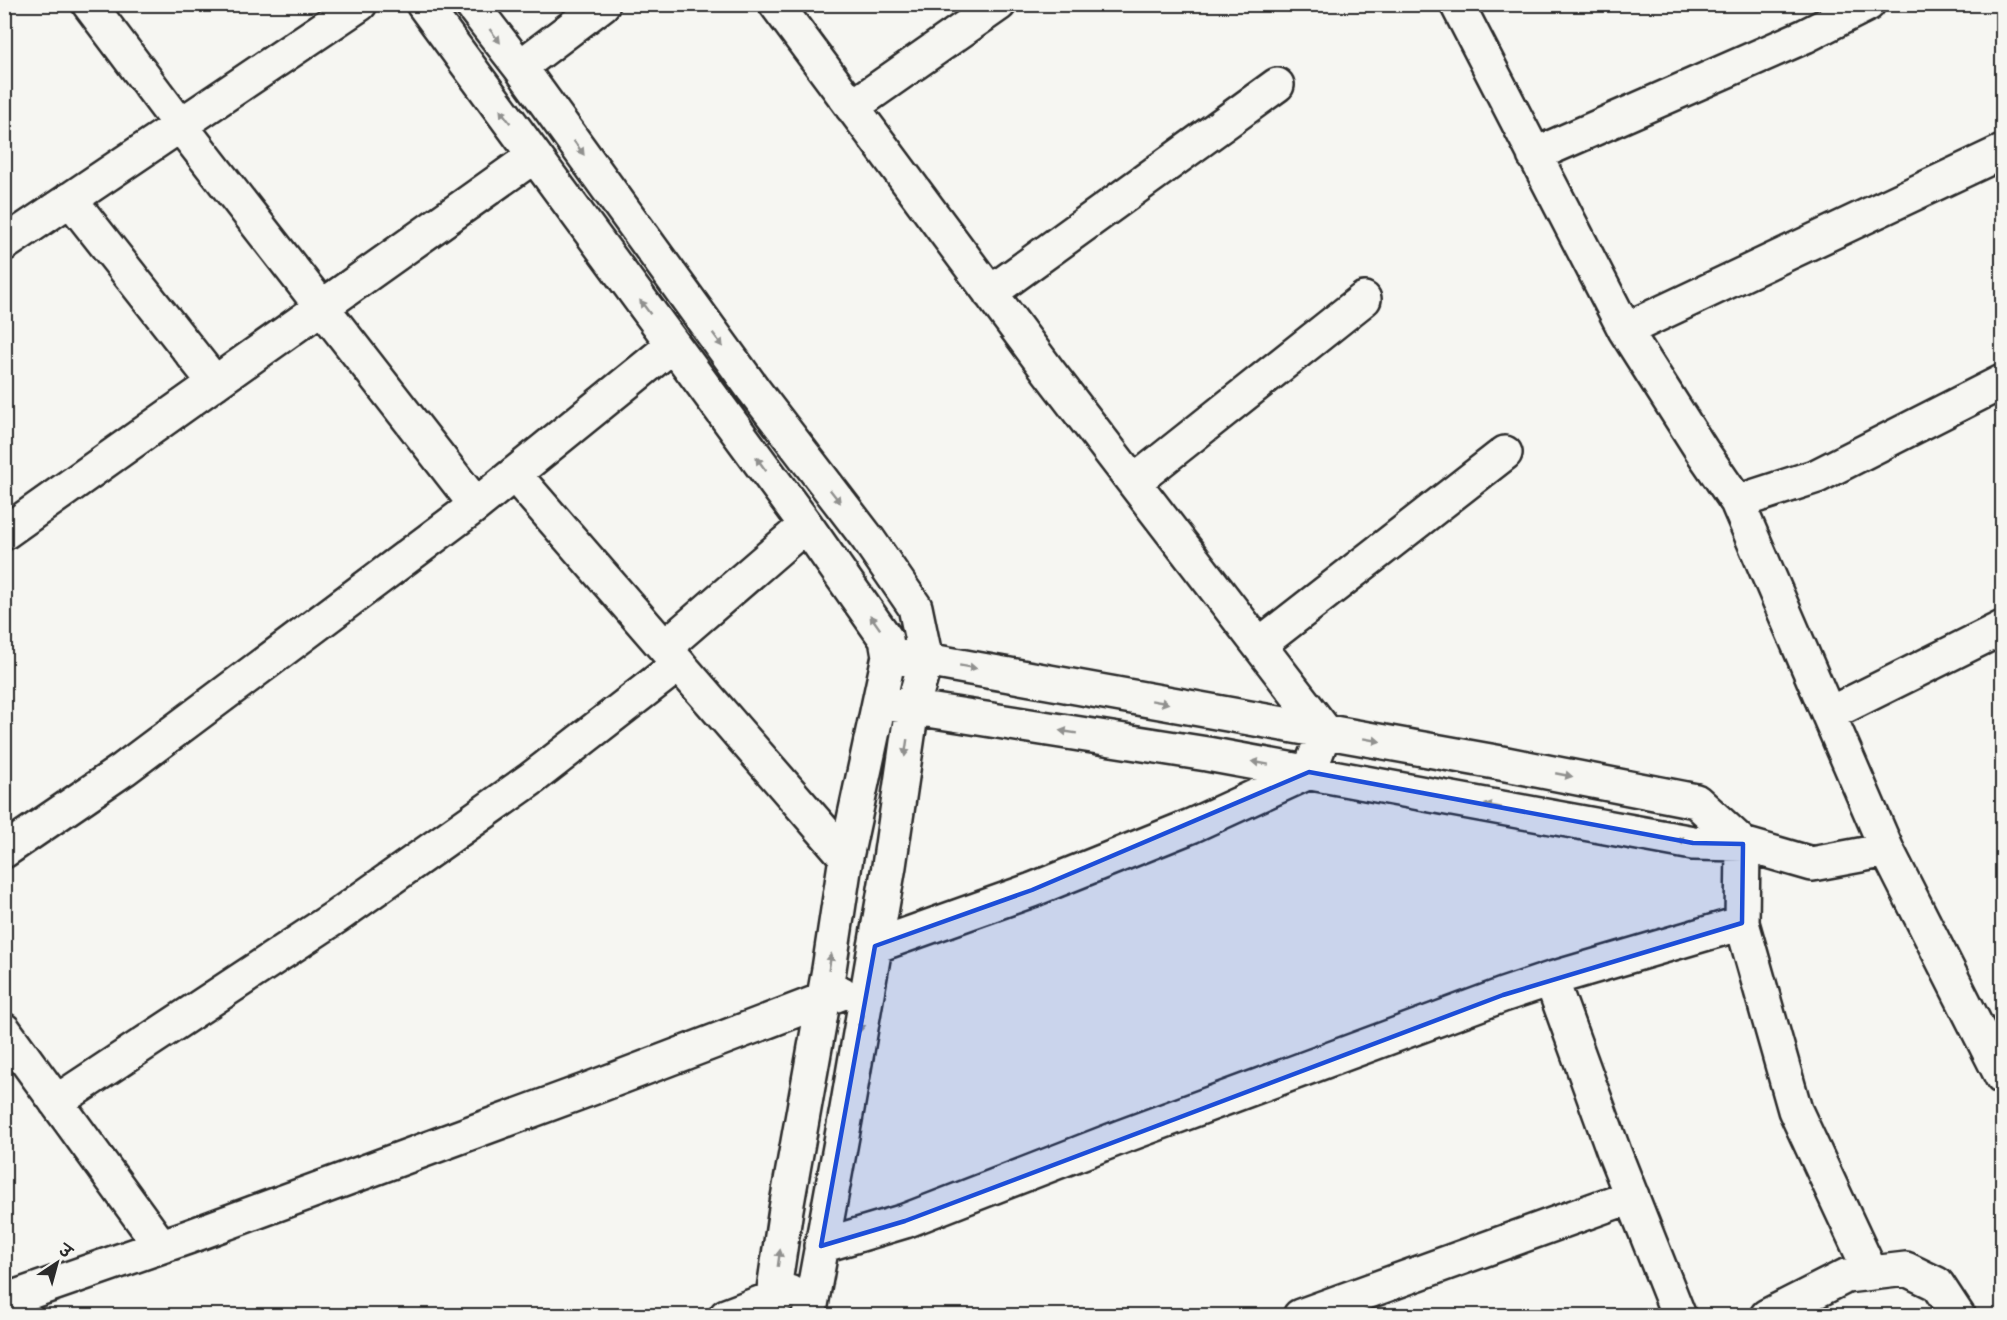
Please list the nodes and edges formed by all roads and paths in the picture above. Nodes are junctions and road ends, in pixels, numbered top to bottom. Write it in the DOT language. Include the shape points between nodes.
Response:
graph roads {
  1 [pos="89,4"];
  2 [pos="360,4"];
  3 [pos="423,4"];
  4 [pos="471,4"];
  5 [pos="603,4"];
  6 [pos="777,4"];
  7 [pos="999,4"];
  8 [pos="1456,4"];
  9 [pos="1868,4"];
  10 [pos="520,67"];
  11 [pos="1277,86"];
  12 [pos="852,107"];
  13 [pos="180,125"];
  14 [pos="2002,152"];
  15 [pos="1534,155"];
  16 [pos="534,156"];
  17 [pos="70,199"];
  18 [pos="4,244"];
  19 [pos="990,293"];
  20 [pos="1364,299"];
  21 [pos="321,307"];
  22 [pos="1624,330"];
  23 [pos="673,345"];
  24 [pos="2002,382"];
  25 [pos="215,383"];
  26 [pos="1505,453"];
  27 [pos="514,474"];
  28 [pos="1134,482"];
  29 [pos="1737,502"];
  30 [pos="476,505"];
  31 [pos="806,525"];
  32 [pos="4,533"];
  33 [pos="2002,628"];
  34 [pos="1259,645"];
  35 [pos="672,656"];
  36 [pos="889,656"];
  37 [pos="926,660"];
  38 [pos="880,702"];
  39 [pos="912,708"];
  40 [pos="1829,714"];
  41 [pos="1325,731"];
  42 [pos="1309,772"];
  43 [pos="1743,844"];
  44 [pos="1887,850"];
  45 [pos="4,851"];
  46 [pos="846,857"];
  47 [pos="1742,923"];
  48 [pos="875,946"];
  49 [pos="1551,978"];
  50 [pos="868,983"];
  51 [pos="824,999"];
  52 [pos="4,1030"];
  53 [pos="2002,1077"];
  54 [pos="56,1102"];
  55 [pos="1632,1196"];
  56 [pos="161,1246"];
  57 [pos="821,1246"];
  58 [pos="1871,1273"];
  59 [pos="814,1283"];
  60 [pos="4,1302"];
  61 [pos="772,1307"];
  62 [pos="726,1316"];
  63 [pos="809,1316"];
  64 [pos="1300,1316"];
  65 [pos="1679,1316"];
  66 [pos="1767,1316"];
  67 [pos="1958,1316"];
  1 -- 13 [label="street"];
  2 -- 13 [label="street"];
  16 -- 3 [label="street, one-way"];
  4 -- 10 [label="street, one-way"];
  5 -- 10 [label="street"];
  6 -- 12 [label="street"];
  7 -- 12 [label="street"];
  8 -- 15 [label="street"];
  9 -- 15 [label="street" via="1805,36"];
  10 -- 37 [label="street, one-way" via="915,607"];
  11 -- 19 [label="street"];
  12 -- 19 [label="street"];
  13 -- 17 [label="street"];
  13 -- 21 [label="street"];
  14 -- 22 [label="street"];
  15 -- 22 [label="street"];
  16 -- 21 [label="street"];
  23 -- 16 [label="street, one-way"];
  17 -- 18 [label="street"];
  17 -- 25 [label="street"];
  19 -- 28 [label="street"];
  20 -- 28 [label="street"];
  21 -- 25 [label="street"];
  21 -- 30 [label="street"];
  22 -- 29 [label="street"];
  23 -- 27 [label="street"];
  31 -- 23 [label="street, one-way"];
  24 -- 29 [label="street" via="1817,476"];
  25 -- 32 [label="street"];
  26 -- 34 [label="street"];
  27 -- 30 [label="street"];
  27 -- 35 [label="street"];
  28 -- 34 [label="street"];
  29 -- 40 [label="street"];
  30 -- 45 [label="street" via="124,769"];
  31 -- 35 [label="street"];
  36 -- 31 [label="street, one-way" via="886,639"];
  33 -- 40 [label="street"];
  34 -- 41 [label="street"];
  35 -- 46 [label="street"];
  35 -- 54 [label="street" via="531,779 336,917"];
  36 -- 37 [label="street"];
  36 -- 38 [label="street"];
  37 -- 39 [label="street"];
  37 -- 41 [label="street, one-way"];
  38 -- 39 [label="street"];
  38 -- 46 [label="street"];
  42 -- 39 [label="street, one-way"];
  39 -- 48 [label="street, one-way"];
  40 -- 44 [label="street"];
  41 -- 42 [label="street"];
  41 -- 43 [label="street, one-way" via="1696,801"];
  43 -- 42 [label="street, one-way" via="1693,843"];
  42 -- 48 [label="street" via="1191,826 1032,890"];
  43 -- 44 [label="street" via="1812,864"];
  43 -- 47 [label="street"];
  44 -- 53 [label="street"];
  51 -- 46 [label="street, one-way"];
  47 -- 49 [label="street"];
  47 -- 58 [label="street" via="1795,1110"];
  48 -- 50 [label="street"];
  49 -- 55 [label="street"];
  49 -- 57 [label="street" via="905,1221"];
  50 -- 51 [label="street"];
  50 -- 57 [label="street, one-way"];
  51 -- 56 [label="street"];
  61 -- 51 [label="street, one-way"];
  52 -- 54 [label="street"];
  54 -- 56 [label="street"];
  55 -- 64 [label="street"];
  55 -- 65 [label="street"];
  56 -- 60 [label="street"];
  57 -- 59 [label="street"];
  58 -- 66 [label="street" via="1846,1276"];
  58 -- 67 [label="street" via="1906,1269 1937,1284"];
  59 -- 61 [label="street"];
  59 -- 63 [label="street"];
  61 -- 62 [label="street"];
}
